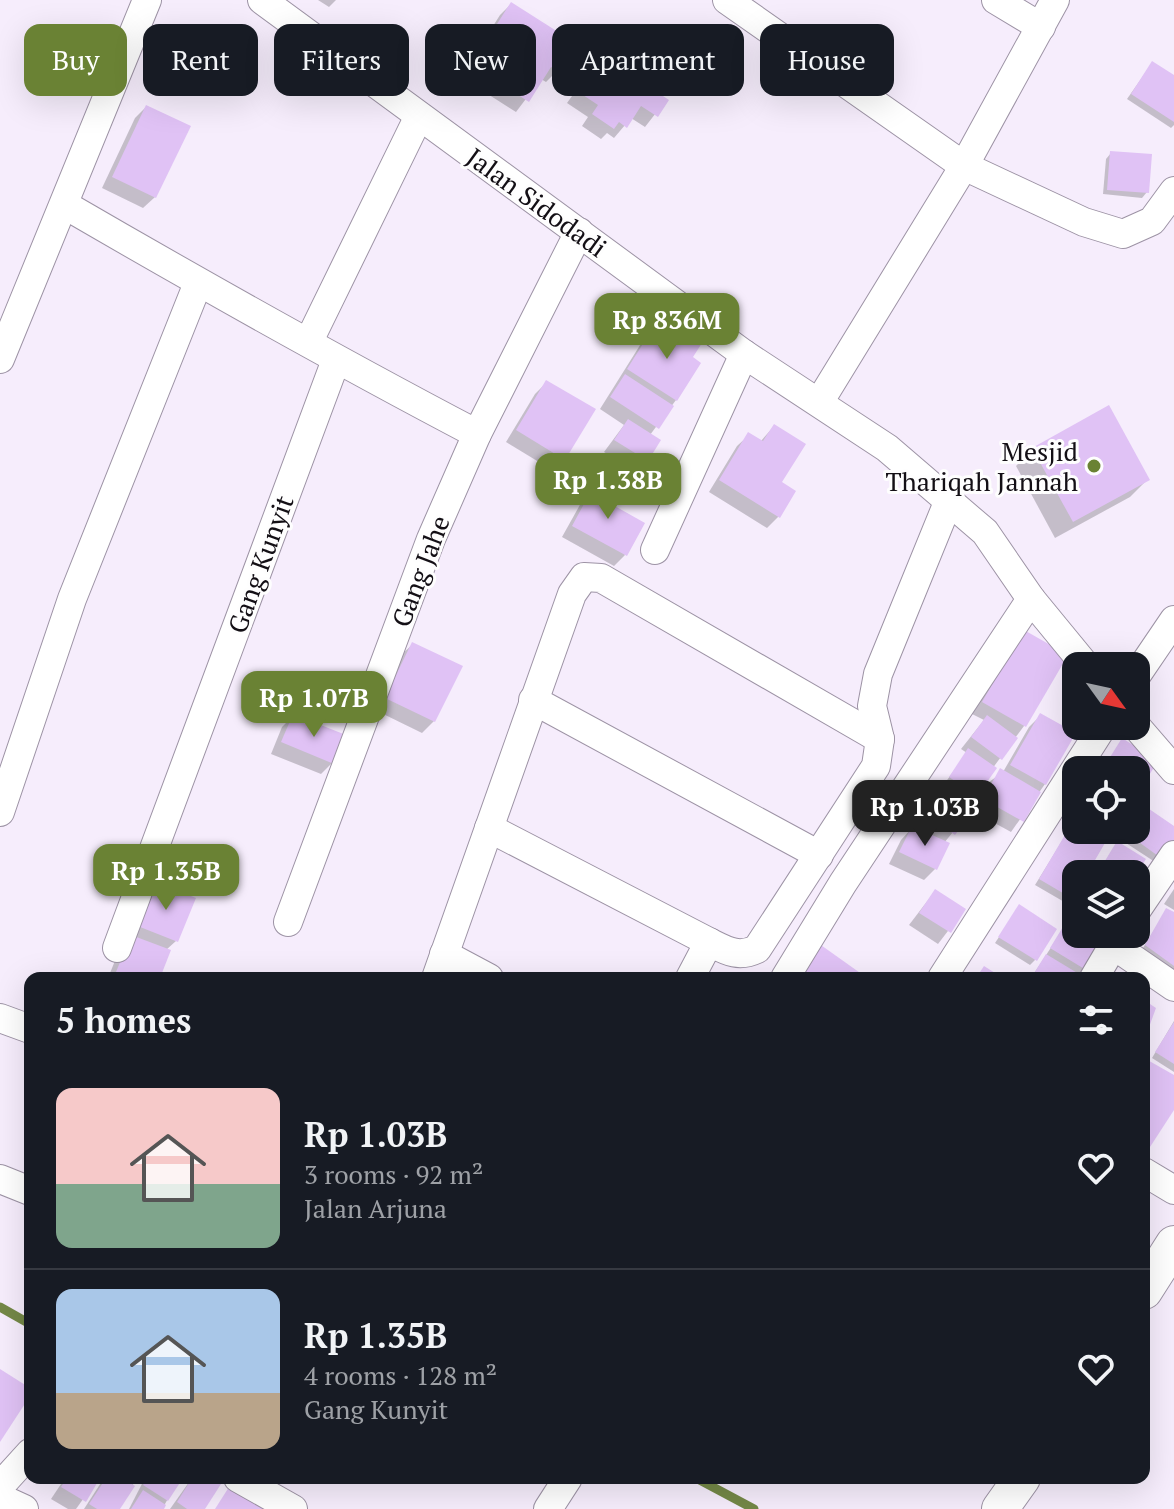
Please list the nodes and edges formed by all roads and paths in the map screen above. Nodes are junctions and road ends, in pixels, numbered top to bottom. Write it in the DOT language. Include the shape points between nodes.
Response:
graph roads {
  1 [pos="147,0"];
  2 [pos="262,0"];
  3 [pos="727,0"];
  4 [pos="996,0"];
  5 [pos="1055,0"];
  6 [pos="1041,27"];
  7 [pos="419,116"];
  8 [pos="964,166"];
  9 [pos="1174,191"];
  10 [pos="65,205"];
  11 [pos="579,232"];
  12 [pos="198,283"];
  13 [pos="309,341"];
  14 [pos="744,354"];
  15 [pos="0,359"];
  16 [pos="336,360"];
  17 [pos="820,401"];
  18 [pos="477,434"];
  19 [pos="949,500"];
  20 [pos="655,550"];
  21 [pos="1031,599"];
  22 [pos="1174,620"];
  23 [pos="1075,652"];
  24 [pos="1150,655"];
  25 [pos="533,700"];
  26 [pos="880,739"];
  27 [pos="1094,740"];
  28 [pos="1148,740"];
  29 [pos="1174,770"];
  30 [pos="0,812"];
  31 [pos="489,828"];
  32 [pos="819,855"];
  33 [pos="1174,855"];
  34 [pos="1150,890"];
  35 [pos="288,922"];
  36 [pos="709,942"];
  37 [pos="117,948"];
  38 [pos="1112,948"];
  39 [pos="1127,948"];
  40 [pos="440,966"];
  41 [pos="464,972"];
  42 [pos="693,972"];
  43 [pos="789,972"];
  44 [pos="946,972"];
  45 [pos="1098,972"];
  46 [pos="1174,987"];
  47 [pos="0,1018"];
  48 [pos="24,1027"];
  49 [pos="1150,1176"];
  50 [pos="0,1179"];
  51 [pos="24,1189"];
  52 [pos="1174,1190"];
  53 [pos="1174,1244"];
  54 [pos="1150,1282"];
  55 [pos="24,1460"];
  56 [pos="249,1484"];
  57 [pos="564,1484"];
  58 [pos="1018,1484"];
  59 [pos="0,1486"];
  60 [pos="0,1498"];
  61 [pos="24,1509"];
  62 [pos="293,1509"];
  63 [pos="548,1509"];
  64 [pos="1000,1509"];
  1 -- 10 [label="street"];
  2 -- 7 [label="street, Jalan Sidodadi"];
  3 -- 8 [label="street"];
  4 -- 6 [label="street"];
  5 -- 6 [label="street"];
  6 -- 8 [label="street"];
  7 -- 11 [label="street, Jalan Sidodadi"];
  7 -- 13 [label="street"];
  8 -- 9 [label="street" via="1084,222 1123,234 1152,221"];
  8 -- 17 [label="street"];
  10 -- 12 [label="street"];
  10 -- 15 [label="street"];
  11 -- 14 [label="street, Jalan Sidodadi"];
  11 -- 18 [label="street, Gang Jahe"];
  12 -- 13 [label="street"];
  12 -- 30 [label="street" via="72,599"];
  13 -- 16 [label="street"];
  14 -- 17 [label="street, Jalan Sidodadi"];
  14 -- 20 [label="street"];
  16 -- 18 [label="street"];
  16 -- 37 [label="street, Gang Kunyit"];
  17 -- 19 [label="street, Jalan Sidodadi"];
  18 -- 35 [label="street, Gang Jahe" via="431,539"];
  19 -- 21 [label="street, Jalan Sidodadi" via="985,532"];
  19 -- 26 [label="street" via="878,674 872,706"];
  21 -- 23 [label="street, Jalan Sidodadi"];
  21 -- 43 [label="street"];
  22 -- 24 [label="street"];
  25 -- 26 [label="street" via="572,594 584,577 601,578"];
  25 -- 31 [label="street"];
  25 -- 32 [label="street"];
  26 -- 32 [label="street" via="876,766"];
  27 -- 44 [label="street"];
  28 -- 29 [label="street"];
  31 -- 36 [label="street"];
  31 -- 40 [label="street"];
  32 -- 36 [label="street" via="757,949 730,953"];
  33 -- 34 [label="street"];
  36 -- 42 [label="street"];
  38 -- 45 [label="street"];
  39 -- 46 [label="street"];
  40 -- 41 [label="street"];
  47 -- 48 [label="street"];
  49 -- 52 [label="street"];
  50 -- 51 [label="street"];
  53 -- 54 [label="main road"];
  55 -- 59 [label="street"];
  56 -- 62 [label="street"];
  57 -- 63 [label="street"];
  58 -- 64 [label="main road"];
  60 -- 61 [label="street"];
}
